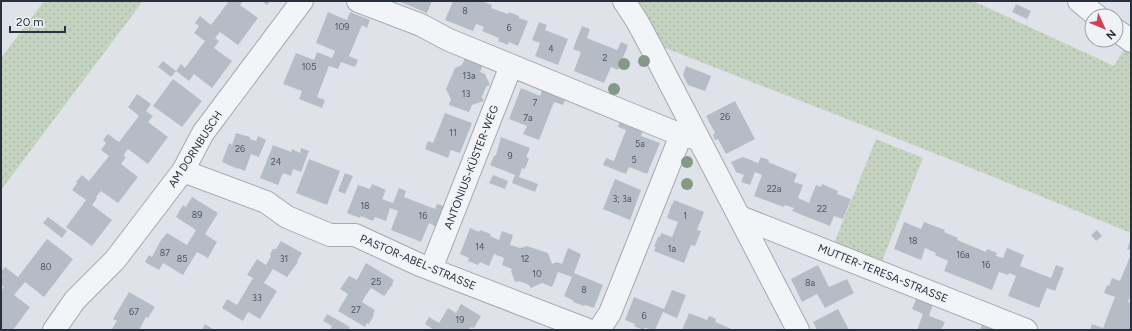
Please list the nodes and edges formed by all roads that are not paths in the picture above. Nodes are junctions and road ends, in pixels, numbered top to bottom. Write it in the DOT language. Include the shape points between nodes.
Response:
graph roads {
  1 [pos="302,1"];
  2 [pos="358,1"];
  3 [pos="624,1"];
  4 [pos="1079,1"];
  5 [pos="1087,8"];
  6 [pos="511,66"];
  7 [pos="690,137"];
  8 [pos="183,171"];
  9 [pos="740,217"];
  10 [pos="431,269"];
  11 [pos="54,330"];
  12 [pos="588,330"];
  13 [pos="599,330"];
  14 [pos="798,330"];
  15 [pos="1026,330"];
  1 -- 8 [label="street, AM DORNBUSCH" via="203,133"];
  2 -- 6 [label="street" via="421,25 449,40"];
  3 -- 7 [label="street" via="637,21"];
  4 -- 5 [label="street"];
  6 -- 7 [label="street"];
  6 -- 10 [label="street, ANTONIUS-KÜSTER-WEG"];
  7 -- 9 [label="street"];
  7 -- 13 [label="street" via="610,313"];
  8 -- 10 [label="street, PASTOR-ABEL-STRASSE" via="266,202 287,218 330,235 355,236"];
  8 -- 11 [label="street, AM DORNBUSCH" via="115,260 75,300"];
  9 -- 14 [label="street"];
  9 -- 15 [label="street, MUTTER-TERESA-STRASSE"];
  10 -- 12 [label="street, PASTOR-ABEL-STRASSE"];
}
